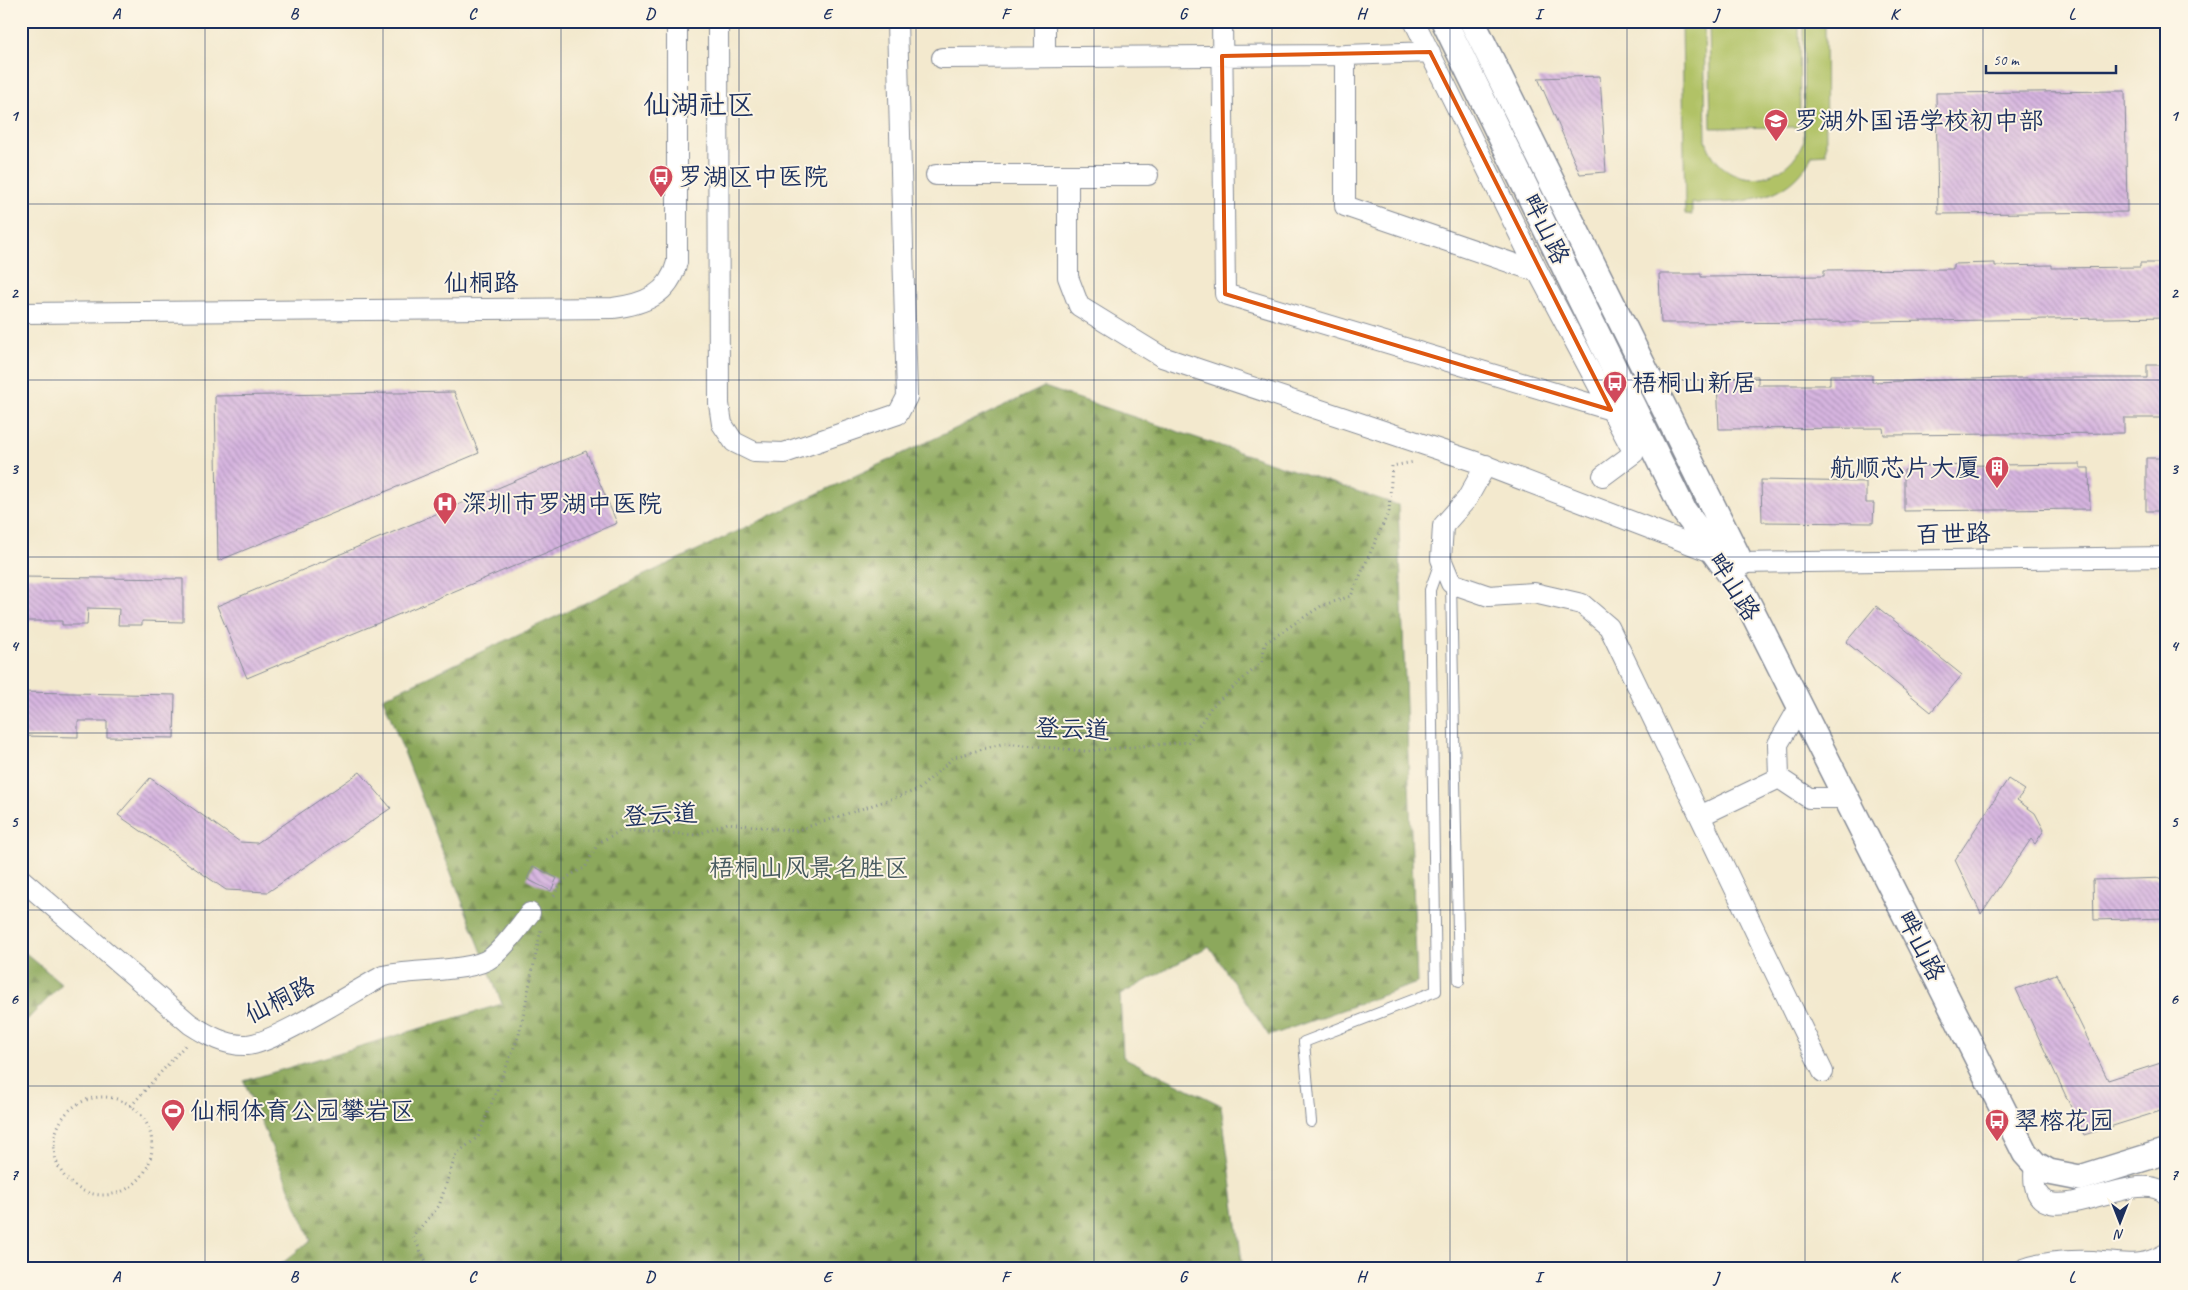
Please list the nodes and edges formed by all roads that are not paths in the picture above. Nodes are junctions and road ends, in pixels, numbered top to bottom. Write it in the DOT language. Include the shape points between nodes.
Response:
graph roads {
  1 [pos="676,21"];
  2 [pos="718,21"];
  3 [pos="897,21"];
  4 [pos="1045,21"];
  5 [pos="1222,21"];
  6 [pos="1414,21"];
  7 [pos="1444,21"];
  8 [pos="1472,21"];
  9 [pos="1430,52"];
  10 [pos="1345,55"];
  11 [pos="1222,56"];
  12 [pos="1045,57"];
  13 [pos="942,58"];
  14 [pos="936,175"];
  15 [pos="1148,175"];
  16 [pos="1068,176"];
  17 [pos="1538,272"];
  18 [pos="21,313"];
  19 [pos="1611,410"];
  20 [pos="1486,465"];
  21 [pos="1603,476"];
  22 [pos="1714,552"];
  23 [pos="2167,557"];
  24 [pos="1441,559"];
  25 [pos="1741,563"];
  26 [pos="1451,583"];
  27 [pos="1800,706"];
  28 [pos="1779,778"];
  29 [pos="1846,798"];
  30 [pos="1700,816"];
  31 [pos="21,879"];
  32 [pos="536,921"];
  33 [pos="1459,981"];
  34 [pos="1823,1072"];
  35 [pos="1312,1122"];
  36 [pos="2167,1150"];
  37 [pos="2030,1158"];
  38 [pos="2167,1195"];
  39 [pos="2167,1253"];
  40 [pos="2139,1267"];
  41 [pos="2024,1269"];
  1 -- 18 [label="street, 仙桐路" via="677,262 668,286 642,303 613,308"];
  2 -- 3 [label="street" via="719,394 722,424 734,442 754,452 784,454 898,414 907,397"];
  4 -- 12 [label="street"];
  5 -- 11 [label="street"];
  6 -- 9 [label="street"];
  7 -- 22 [label="street, 畔山路" via="1684,511"];
  8 -- 25 [label="street, 畔山路"];
  9 -- 10 [label="street"];
  9 -- 17 [label="street"];
  10 -- 11 [label="street"];
  10 -- 17 [label="street" via="1345,206"];
  11 -- 12 [label="street"];
  11 -- 19 [label="street" via="1225,294"];
  12 -- 13 [label="street"];
  14 -- 16 [label="street"];
  15 -- 16 [label="street"];
  16 -- 20 [label="street" via="1068,277 1079,306 1162,357"];
  17 -- 19 [label="street"];
  19 -- 21 [label="street" via="1634,454"];
  20 -- 22 [label="street"];
  20 -- 24 [label="street" via="1467,499 1443,526"];
  22 -- 27 [label="street, 畔山路" via="1741,589"];
  23 -- 25 [label="street, 百世路"];
  24 -- 26 [label="street"];
  24 -- 35 [label="lane" via="1430,590 1436,991 1304,1042"];
  26 -- 30 [label="street" via="1489,596 1534,593 1582,604 1609,627"];
  26 -- 33 [label="lane"];
  27 -- 28 [label="street" via="1778,744"];
  27 -- 29 [label="street, 畔山路"];
  28 -- 29 [label="street" via="1809,798"];
  28 -- 30 [label="street"];
  29 -- 37 [label="street, 畔山路"];
  30 -- 34 [label="street"];
  31 -- 32 [label="street, 仙桐路" via="199,1030 215,1039 247,1045 268,1039 382,976 401,971 472,966 491,958"];
  36 -- 37 [label="street" via="2080,1178 2048,1172"];
  37 -- 38 [label="street" via="2034,1190 2040,1198 2053,1204 2084,1201 2134,1186 2156,1186"];
  39 -- 40 [label="street"];
  40 -- 41 [label="street" via="2060,1261"];
}
